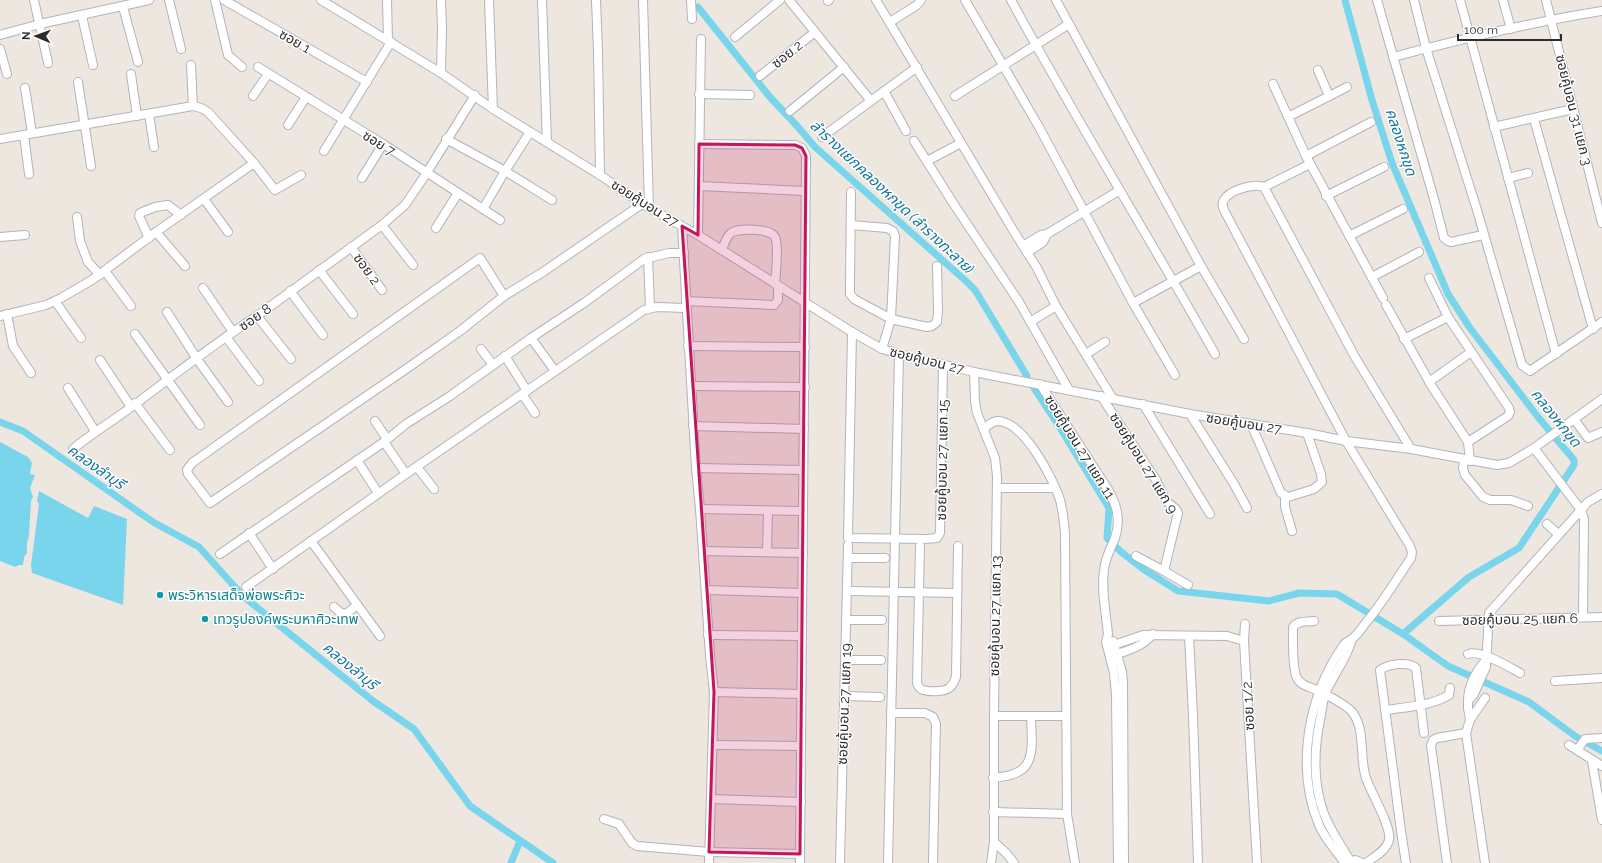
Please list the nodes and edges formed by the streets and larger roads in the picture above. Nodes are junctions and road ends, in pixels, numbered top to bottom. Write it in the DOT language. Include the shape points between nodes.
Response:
graph roads {
  1 [pos="34,0"];
  2 [pos="149,0"];
  3 [pos="169,0"];
  4 [pos="215,0"];
  5 [pos="224,0"];
  6 [pos="321,0"];
  7 [pos="336,0"];
  8 [pos="387,0"];
  9 [pos="441,0"];
  10 [pos="489,0"];
  11 [pos="542,0"];
  12 [pos="596,0"];
  13 [pos="643,0"];
  14 [pos="691,0"];
  15 [pos="780,0"];
  16 [pos="789,0"];
  17 [pos="876,0"];
  18 [pos="921,0"];
  19 [pos="965,0"];
  20 [pos="1011,0"];
  21 [pos="1056,0"];
  22 [pos="1377,0"];
  23 [pos="1414,0"];
  24 [pos="1460,0"];
  25 [pos="1503,0"];
  26 [pos="1546,0"];
  27 [pos="123,7"];
  28 [pos="336,9"];
  29 [pos="1602,11"];
  30 [pos="82,16"];
  31 [pos="692,18"];
  32 [pos="1551,19"];
  33 [pos="890,22"];
  34 [pos="40,24"];
  35 [pos="1069,24"];
  36 [pos="1511,29"];
  37 [pos="815,32"];
  38 [pos="0,35"];
  39 [pos="735,37"];
  40 [pos="1470,37"];
  41 [pos="701,39"];
  42 [pos="389,41"];
  43 [pos="1036,45"];
  44 [pos="1426,48"];
  45 [pos="0,49"];
  46 [pos="181,49"];
  47 [pos="1393,58"];
  48 [pos="138,62"];
  49 [pos="48,63"];
  50 [pos="93,65"];
  51 [pos="190,65"];
  52 [pos="1003,66"];
  53 [pos="242,67"];
  54 [pos="258,67"];
  55 [pos="844,67"];
  56 [pos="917,68"];
  57 [pos="1318,70"];
  58 [pos="441,73"];
  59 [pos="7,74"];
  60 [pos="131,74"];
  61 [pos="268,74"];
  62 [pos="760,76"];
  63 [pos="78,82"];
  64 [pos="367,82"];
  65 [pos="1273,84"];
  66 [pos="1347,87"];
  67 [pos="25,88"];
  68 [pos="884,91"];
  69 [pos="699,94"];
  70 [pos="474,95"];
  71 [pos="750,95"];
  72 [pos="253,96"];
  73 [pos="955,96"];
  74 [pos="1329,96"];
  75 [pos="306,97"];
  76 [pos="871,101"];
  77 [pos="193,106"];
  78 [pos="493,109"];
  79 [pos="1573,109"];
  80 [pos="790,111"];
  81 [pos="149,114"];
  82 [pos="137,116"];
  83 [pos="1288,117"];
  84 [pos="1534,119"];
  85 [pos="343,120"];
  86 [pos="1371,122"];
  87 [pos="85,124"];
  88 [pos="288,125"];
  89 [pos="1494,127"];
  90 [pos="906,131"];
  91 [pos="530,132"];
  92 [pos="28,134"];
  93 [pos="822,137"];
  94 [pos="0,139"];
  95 [pos="446,139"];
  96 [pos="914,141"];
  97 [pos="547,142"];
  98 [pos="961,143"];
  99 [pos="383,144"];
  100 [pos="699,144"];
  101 [pos="154,147"];
  102 [pos="324,151"];
  103 [pos="1306,156"];
  104 [pos="927,161"];
  105 [pos="254,164"];
  106 [pos="1310,164"];
  107 [pos="91,166"];
  108 [pos="1384,167"];
  109 [pos="505,171"];
  110 [pos="1528,173"];
  111 [pos="29,174"];
  112 [pos="426,174"];
  113 [pos="301,175"];
  114 [pos="600,175"];
  115 [pos="362,178"];
  116 [pos="1508,178"];
  117 [pos="699,186"];
  118 [pos="1264,187"];
  119 [pos="1120,190"];
  120 [pos="804,191"];
  121 [pos="851,192"];
  122 [pos="458,193"];
  123 [pos="1326,196"];
  124 [pos="204,198"];
  125 [pos="552,200"];
  126 [pos="646,205"];
  127 [pos="1403,209"];
  128 [pos="483,210"];
  129 [pos="1084,213"];
  130 [pos="181,215"];
  131 [pos="77,217"];
  132 [pos="500,220"];
  133 [pos="1602,223"];
  134 [pos="382,225"];
  135 [pos="851,225"];
  136 [pos="682,226"];
  137 [pos="436,228"];
  138 [pos="156,232"];
  139 [pos="228,232"];
  140 [pos="1047,234"];
  141 [pos="25,235"];
  142 [pos="698,235"];
  143 [pos="1484,235"];
  144 [pos="1349,236"];
  145 [pos="0,237"];
  146 [pos="149,238"];
  147 [pos="1023,246"];
  148 [pos="351,248"];
  149 [pos="722,250"];
  150 [pos="1419,252"];
  151 [pos="684,253"];
  152 [pos="1027,253"];
  153 [pos="648,257"];
  154 [pos="413,265"];
  155 [pos="185,266"];
  156 [pos="937,266"];
  157 [pos="1201,266"];
  158 [pos="319,270"];
  159 [pos="102,273"];
  160 [pos="1372,277"];
  161 [pos="1429,278"];
  162 [pos="1174,280"];
  163 [pos="777,285"];
  164 [pos="203,288"];
  165 [pos="382,290"];
  166 [pos="290,291"];
  167 [pos="504,296"];
  168 [pos="55,301"];
  169 [pos="804,302"];
  170 [pos="1133,303"];
  171 [pos="685,305"];
  172 [pos="131,306"];
  173 [pos="1056,306"];
  174 [pos="650,307"];
  175 [pos="167,312"];
  176 [pos="353,314"];
  177 [pos="4,315"];
  178 [pos="257,316"];
  179 [pos="1448,317"];
  180 [pos="891,319"];
  181 [pos="1030,322"];
  182 [pos="1602,322"];
  183 [pos="1593,329"];
  184 [pos="233,332"];
  185 [pos="852,332"];
  186 [pos="135,334"];
  187 [pos="323,335"];
  188 [pos="226,337"];
  189 [pos="81,338"];
  190 [pos="531,338"];
  191 [pos="1244,339"];
  192 [pos="1404,339"];
  193 [pos="1105,342"];
  194 [pos="688,346"];
  195 [pos="805,347"];
  196 [pos="481,349"];
  197 [pos="882,349"];
  198 [pos="1471,352"];
  199 [pos="899,354"];
  200 [pos="1086,354"];
  201 [pos="1215,354"];
  202 [pos="1556,354"];
  203 [pos="505,356"];
  204 [pos="291,358"];
  205 [pos="197,359"];
  206 [pos="100,360"];
  207 [pos="943,365"];
  208 [pos="493,366"];
  209 [pos="555,371"];
  210 [pos="974,372"];
  211 [pos="31,373"];
  212 [pos="1175,375"];
  213 [pos="167,380"];
  214 [pos="260,381"];
  215 [pos="1429,382"];
  216 [pos="1040,384"];
  217 [pos="692,386"];
  218 [pos="804,387"];
  219 [pos="68,388"];
  220 [pos="1069,390"];
  221 [pos="524,393"];
  222 [pos="1101,396"];
  223 [pos="1113,399"];
  224 [pos="1602,399"];
  225 [pos="228,402"];
  226 [pos="1143,404"];
  227 [pos="133,405"];
  228 [pos="535,413"];
  229 [pos="1190,414"];
  230 [pos="1574,419"];
  231 [pos="375,422"];
  232 [pos="1250,424"];
  233 [pos="200,425"];
  234 [pos="693,426"];
  235 [pos="804,429"];
  236 [pos="984,429"];
  237 [pos="96,431"];
  238 [pos="1602,432"];
  239 [pos="1307,433"];
  240 [pos="386,441"];
  241 [pos="1346,441"];
  242 [pos="1468,442"];
  243 [pos="1534,448"];
  244 [pos="73,449"];
  245 [pos="1411,449"];
  246 [pos="170,450"];
  247 [pos="357,460"];
  248 [pos="1467,460"];
  249 [pos="417,467"];
  250 [pos="696,468"];
  251 [pos="802,470"];
  252 [pos="406,474"];
  253 [pos="997,488"];
  254 [pos="1055,488"];
  255 [pos="434,489"];
  256 [pos="378,493"];
  257 [pos="1602,494"];
  258 [pos="1285,496"];
  259 [pos="1528,506"];
  260 [pos="1247,508"];
  261 [pos="700,509"];
  262 [pos="1581,510"];
  263 [pos="768,511"];
  264 [pos="803,511"];
  265 [pos="1210,514"];
  266 [pos="1547,524"];
  267 [pos="1292,531"];
  268 [pos="249,534"];
  269 [pos="1558,534"];
  270 [pos="895,538"];
  271 [pos="311,541"];
  272 [pos="848,542"];
  273 [pos="920,546"];
  274 [pos="958,546"];
  275 [pos="703,551"];
  276 [pos="767,552"];
  277 [pos="803,553"];
  278 [pos="220,554"];
  279 [pos="1136,556"];
  280 [pos="848,558"];
  281 [pos="885,558"];
  282 [pos="273,568"];
  283 [pos="1164,571"];
  284 [pos="1188,585"];
  285 [pos="246,587"];
  286 [pos="706,590"];
  287 [pos="848,591"];
  288 [pos="894,592"];
  289 [pos="918,592"];
  290 [pos="957,593"];
  291 [pos="802,594"];
  292 [pos="357,605"];
  293 [pos="334,607"];
  294 [pos="1583,617"];
  295 [pos="1602,617"];
  296 [pos="1488,619"];
  297 [pos="847,620"];
  298 [pos="882,620"];
  299 [pos="1314,621"];
  300 [pos="1439,621"];
  301 [pos="1245,624"];
  302 [pos="1153,634"];
  303 [pos="708,635"];
  304 [pos="380,636"];
  305 [pos="802,636"];
  306 [pos="1189,636"];
  307 [pos="1244,641"];
  308 [pos="1111,646"];
  309 [pos="1468,654"];
  310 [pos="1114,655"];
  311 [pos="846,660"];
  312 [pos="881,660"];
  313 [pos="1485,662"];
  314 [pos="1520,673"];
  315 [pos="1602,678"];
  316 [pos="1555,681"];
  317 [pos="1450,688"];
  318 [pos="714,692"];
  319 [pos="1322,693"];
  320 [pos="801,694"];
  321 [pos="845,696"];
  322 [pos="880,697"];
  323 [pos="1485,698"];
  324 [pos="1420,705"];
  325 [pos="1385,710"];
  326 [pos="891,713"];
  327 [pos="994,716"];
  328 [pos="1032,716"];
  329 [pos="1065,716"];
  330 [pos="1470,720"];
  331 [pos="1466,733"];
  332 [pos="1424,734"];
  333 [pos="1602,738"];
  334 [pos="1569,745"];
  335 [pos="1581,745"];
  336 [pos="714,746"];
  337 [pos="800,746"];
  338 [pos="1592,761"];
  339 [pos="1602,766"];
  340 [pos="993,778"];
  341 [pos="711,800"];
  342 [pos="800,802"];
  343 [pos="993,812"];
  344 [pos="1067,814"];
  345 [pos="604,820"];
  346 [pos="1602,820"];
  347 [pos="994,842"];
  348 [pos="709,852"];
  349 [pos="800,859"];
  350 [pos="1348,862"];
  351 [pos="709,863"];
  352 [pos="840,863"];
  353 [pos="888,863"];
  354 [pos="933,863"];
  355 [pos="991,863"];
  356 [pos="1014,863"];
  357 [pos="1074,863"];
  358 [pos="1118,863"];
  359 [pos="1124,863"];
  360 [pos="1198,863"];
  361 [pos="1257,863"];
  362 [pos="1362,863"];
  363 [pos="1366,863"];
  364 [pos="1406,863"];
  365 [pos="1447,863"];
  366 [pos="1486,863"];
  1 -- 34 [label="street"];
  2 -- 27 [label="street"];
  3 -- 46 [label="street"];
  4 -- 53 [label="street" via="228,55"];
  5 -- 64 [label="street, ซอย 1"];
  6 -- 28 [label="street, ซอยคู้บอน 27"];
  7 -- 28 [label="street"];
  8 -- 42 [label="street"];
  9 -- 58 [label="street"];
  10 -- 78 [label="street"];
  11 -- 97 [label="street"];
  12 -- 114 [label="street"];
  13 -- 126 [label="street"];
  14 -- 31 [label="street"];
  15 -- 39 [label="street"];
  16 -- 37 [label="street"];
  17 -- 33 [label="street"];
  18 -- 33 [label="street"];
  19 -- 52 [label="street"];
  20 -- 43 [label="street"];
  21 -- 35 [label="street"];
  22 -- 47 [label="street"];
  23 -- 44 [label="street"];
  24 -- 40 [label="street"];
  25 -- 36 [label="street"];
  26 -- 32 [label="street, ซอยคู้บอน 31 แยก 3"];
  27 -- 30 [label="street"];
  27 -- 48 [label="street"];
  28 -- 42 [label="street, ซอยคู้บอน 27"];
  29 -- 32 [label="street"];
  30 -- 34 [label="street"];
  30 -- 50 [label="street"];
  32 -- 36 [label="street"];
  32 -- 79 [label="street, ซอยคู้บอน 31 แยก 3"];
  33 -- 56 [label="street"];
  34 -- 38 [label="street"];
  34 -- 49 [label="street"];
  35 -- 43 [label="street"];
  35 -- 157 [label="street"];
  36 -- 40 [label="street"];
  37 -- 55 [label="street"];
  37 -- 62 [label="street, ซอย 2"];
  40 -- 44 [label="street"];
  40 -- 89 [label="street"];
  41 -- 69 [label="street"];
  42 -- 58 [label="street, ซอยคู้บอน 27"];
  42 -- 64 [label="street"];
  43 -- 52 [label="street"];
  43 -- 119 [label="street"];
  44 -- 47 [label="street"];
  44 -- 143 [label="street"];
  45 -- 59 [label="street"];
  47 -- 143 [label="street" via="1445,240 1451,242"];
  51 -- 77 [label="street"];
  52 -- 73 [label="street"];
  52 -- 129 [label="street" via="1039,127"];
  54 -- 61 [label="street, ซอย 7"];
  55 -- 76 [label="street"];
  55 -- 80 [label="street"];
  56 -- 68 [label="street"];
  56 -- 98 [label="street"];
  57 -- 74 [label="street"];
  58 -- 70 [label="street, ซอยคู้บอน 27"];
  60 -- 82 [label="street"];
  61 -- 72 [label="street"];
  61 -- 75 [label="street, ซอย 7"];
  63 -- 87 [label="street"];
  64 -- 85 [label="street"];
  65 -- 83 [label="street"];
  66 -- 74 [label="street"];
  67 -- 92 [label="street"];
  68 -- 76 [label="street"];
  68 -- 90 [label="street"];
  69 -- 71 [label="street"];
  69 -- 100 [label="street"];
  70 -- 78 [label="street, ซอยคู้บอน 27"];
  70 -- 95 [label="street, ซอย 8"];
  74 -- 83 [label="street"];
  75 -- 85 [label="street, ซอย 7"];
  75 -- 88 [label="street"];
  76 -- 93 [label="street"];
  77 -- 81 [label="street"];
  77 -- 105 [label="street" via="208,112"];
  78 -- 91 [label="street, ซอยคู้บอน 27"];
  79 -- 84 [label="street"];
  79 -- 133 [label="street, ซอยคู้บอน 31 แยก 3"];
  81 -- 82 [label="street"];
  81 -- 101 [label="street"];
  82 -- 87 [label="street"];
  83 -- 103 [label="street"];
  84 -- 89 [label="street"];
  84 -- 183 [label="street"];
  85 -- 99 [label="street, ซอย 7"];
  85 -- 102 [label="street"];
  86 -- 103 [label="street"];
  87 -- 92 [label="street"];
  87 -- 107 [label="street"];
  89 -- 116 [label="street"];
  91 -- 97 [label="street, ซอยคู้บอน 27"];
  91 -- 109 [label="street"];
  92 -- 94 [label="street"];
  92 -- 111 [label="street"];
  95 -- 109 [label="street"];
  95 -- 112 [label="street, ซอย 8"];
  96 -- 104 [label="street"];
  97 -- 114 [label="street, ซอยคู้บอน 27"];
  98 -- 104 [label="street"];
  98 -- 147 [label="street"];
  99 -- 112 [label="street, ซอย 7"];
  99 -- 115 [label="street"];
  100 -- 117 [label="street"];
  100 -- 120 [label="street" via="795,145 802,148 806,156"];
  103 -- 106 [label="street"];
  104 -- 181 [label="street"];
  105 -- 113 [label="street" via="275,190"];
  105 -- 124 [label="street"];
  106 -- 118 [label="street"];
  106 -- 123 [label="street"];
  108 -- 123 [label="street"];
  109 -- 125 [label="street"];
  109 -- 128 [label="street"];
  110 -- 116 [label="street"];
  112 -- 122 [label="street, ซอย 7"];
  112 -- 134 [label="street, ซอย 8" via="405,205"];
  114 -- 126 [label="street, ซอยคู้บอน 27"];
  116 -- 202 [label="street"];
  117 -- 120 [label="street"];
  117 -- 142 [label="street"];
  118 -- 241 [label="street" via="1259,184 1242,188 1224,199 1222,206"];
  118 -- 245 [label="street" via="1355,357"];
  119 -- 129 [label="street"];
  119 -- 162 [label="street"];
  120 -- 169 [label="street"];
  121 -- 135 [label="street"];
  122 -- 128 [label="street, ซอย 7"];
  122 -- 137 [label="street"];
  123 -- 144 [label="street"];
  124 -- 130 [label="street"];
  124 -- 139 [label="street"];
  126 -- 136 [label="street, ซอยคู้บอน 27"];
  126 -- 167 [label="street"];
  127 -- 144 [label="street"];
  128 -- 132 [label="street, ซอย 7"];
  129 -- 140 [label="street"];
  129 -- 170 [label="street"];
  130 -- 138 [label="street"];
  130 -- 146 [label="street" via="168,205 140,213"];
  131 -- 159 [label="street" via="80,241 88,262"];
  134 -- 148 [label="street, ซอย 8"];
  134 -- 154 [label="street"];
  135 -- 180 [label="street" via="850,294 854,299"];
  135 -- 180 [label="street" via="887,228 893,231 895,244"];
  136 -- 142 [label="street, ซอยคู้บอน 27"];
  136 -- 151 [label="street"];
  138 -- 146 [label="street"];
  138 -- 155 [label="street"];
  140 -- 147 [label="street" via="1040,234"];
  140 -- 152 [label="street" via="1043,242"];
  141 -- 145 [label="street"];
  142 -- 149 [label="street, ซอยคู้บอน 27"];
  143 -- 202 [label="street" via="1522,366 1530,371"];
  144 -- 160 [label="street"];
  146 -- 159 [label="street"];
  147 -- 152 [label="street"];
  148 -- 158 [label="street, ซอย 8"];
  148 -- 165 [label="street, ซอย 2"];
  149 -- 163 [label="street, ซอยคู้บอน 27"];
  149 -- 163 [label="street" via="728,237 734,232 771,232 777,243"];
  150 -- 160 [label="street"];
  151 -- 153 [label="street"];
  151 -- 171 [label="street"];
  152 -- 173 [label="street"];
  153 -- 174 [label="street"];
  153 -- 190 [label="street"];
  156 -- 180 [label="street" via="936,322 927,327"];
  157 -- 162 [label="street"];
  157 -- 191 [label="street"];
  158 -- 166 [label="street, ซอย 8"];
  158 -- 176 [label="street"];
  159 -- 168 [label="street"];
  159 -- 172 [label="street"];
  160 -- 192 [label="street"];
  161 -- 179 [label="street"];
  162 -- 170 [label="street"];
  162 -- 201 [label="street"];
  163 -- 169 [label="street, ซอยคู้บอน 27"];
  163 -- 171 [label="street" via="777,303 770,305"];
  164 -- 184 [label="street"];
  166 -- 178 [label="street, ซอย 8"];
  166 -- 187 [label="street"];
  167 -- 167 [label="street" via="480,258 192,463 187,470 188,474 210,503 409,367"];
  168 -- 177 [label="street"];
  168 -- 189 [label="street"];
  169 -- 185 [label="street, ซอยคู้บอน 27"];
  169 -- 195 [label="street"];
  170 -- 212 [label="street"];
  171 -- 174 [label="street"];
  171 -- 194 [label="street"];
  173 -- 181 [label="street"];
  173 -- 200 [label="street"];
  174 -- 209 [label="street"];
  175 -- 205 [label="street"];
  177 -- 211 [label="street" via="13,346"];
  178 -- 184 [label="street, ซอย 8"];
  178 -- 204 [label="street"];
  179 -- 192 [label="street"];
  179 -- 198 [label="street"];
  180 -- 197 [label="street"];
  181 -- 220 [label="street"];
  182 -- 183 [label="street"];
  183 -- 202 [label="street"];
  184 -- 188 [label="street, ซอย 8"];
  185 -- 197 [label="street, ซอยคู้บอน 27"];
  185 -- 272 [label="street, ซอยคู้บอน 27 แยก 19"];
  186 -- 213 [label="street"];
  188 -- 205 [label="street, ซอย 8"];
  188 -- 214 [label="street"];
  190 -- 203 [label="street"];
  190 -- 209 [label="street"];
  192 -- 215 [label="street"];
  193 -- 200 [label="street"];
  194 -- 195 [label="street"];
  194 -- 217 [label="street"];
  195 -- 218 [label="street"];
  196 -- 208 [label="street"];
  197 -- 199 [label="street, ซอยคู้บอน 27"];
  198 -- 215 [label="street"];
  198 -- 242 [label="street" via="1510,408 1510,412 1508,416"];
  199 -- 207 [label="street, ซอยคู้บอน 27"];
  199 -- 270 [label="street"];
  200 -- 223 [label="street"];
  203 -- 208 [label="street"];
  203 -- 221 [label="street"];
  205 -- 213 [label="street, ซอย 8"];
  205 -- 225 [label="street"];
  206 -- 227 [label="street"];
  207 -- 210 [label="street, ซอยคู้บอน 27"];
  207 -- 270 [label="street, ซอยคู้บอน 27 แยก 15" via="940,533 933,539"];
  208 -- 240 [label="street" via="406,424"];
  209 -- 221 [label="street"];
  210 -- 216 [label="street, ซอยคู้บอน 27"];
  210 -- 236 [label="street, ซอยคู้บอน 27 แยก 13" via="977,413"];
  213 -- 227 [label="street, ซอย 8"];
  213 -- 233 [label="street"];
  215 -- 242 [label="street"];
  216 -- 220 [label="street, ซอยคู้บอน 27"];
  216 -- 308 [label="street, ซอยคู้บอน 27 แยก 11" via="1114,499 1117,508 1115,536 1104,569 1107,631 1113,639"];
  217 -- 218 [label="street"];
  217 -- 234 [label="street"];
  218 -- 235 [label="street"];
  219 -- 237 [label="street"];
  220 -- 222 [label="street, ซอยคู้บอน 27"];
  221 -- 228 [label="street"];
  221 -- 249 [label="street"];
  222 -- 223 [label="street, ซอยคู้บอน 27"];
  222 -- 283 [label="street, ซอยคู้บอน 27 แยก 9" via="1156,480 1166,501 1178,513"];
  223 -- 226 [label="street, ซอยคู้บอน 27"];
  224 -- 230 [label="street, ซอยคู้บอน 27"];
  226 -- 229 [label="street, ซอยคู้บอน 27"];
  226 -- 265 [label="street"];
  227 -- 237 [label="street, ซอย 8"];
  227 -- 246 [label="street"];
  229 -- 232 [label="street, ซอยคู้บอน 27"];
  229 -- 260 [label="street"];
  230 -- 238 [label="street" via="1588,438"];
  230 -- 243 [label="street, ซอยคู้บอน 27"];
  231 -- 240 [label="street"];
  232 -- 239 [label="street, ซอยคู้บอน 27"];
  232 -- 258 [label="street" via="1281,493"];
  234 -- 235 [label="street"];
  234 -- 250 [label="street"];
  235 -- 251 [label="street"];
  236 -- 253 [label="street, ซอยคู้บอน 27 แยก 13" via="995,458"];
  236 -- 254 [label="street" via="996,421 1016,429 1029,443"];
  237 -- 244 [label="street, ซอย 8"];
  239 -- 241 [label="street, ซอยคู้บอน 27"];
  239 -- 258 [label="street" via="1322,482 1314,489"];
  240 -- 247 [label="street"];
  240 -- 252 [label="street"];
  241 -- 245 [label="street, ซอยคู้บอน 27"];
  241 -- 319 [label="street" via="1412,552 1411,558 1373,614 1352,639 1344,644 1329,668"];
  242 -- 248 [label="street"];
  243 -- 248 [label="street, ซอยคู้บอน 27" via="1509,463 1497,466"];
  243 -- 262 [label="street"];
  245 -- 248 [label="street, ซอยคู้บอน 27"];
  247 -- 256 [label="street"];
  247 -- 268 [label="street"];
  248 -- 259 [label="street" via="1463,468 1465,475 1483,497 1490,500 1511,500"];
  249 -- 252 [label="street"];
  249 -- 255 [label="street"];
  250 -- 251 [label="street"];
  250 -- 261 [label="street"];
  251 -- 264 [label="street"];
  252 -- 256 [label="street"];
  253 -- 254 [label="street"];
  253 -- 327 [label="street, ซอยคู้บอน 27 แยก 13"];
  254 -- 329 [label="street" via="1065,533"];
  256 -- 271 [label="street"];
  257 -- 262 [label="street" via="1588,502"];
  258 -- 267 [label="street" via="1285,508"];
  261 -- 263 [label="street"];
  261 -- 275 [label="street"];
  262 -- 269 [label="street"];
  262 -- 294 [label="street" via="1584,519"];
  263 -- 264 [label="street"];
  263 -- 276 [label="street"];
  264 -- 277 [label="street"];
  266 -- 269 [label="street"];
  268 -- 278 [label="street"];
  268 -- 282 [label="street"];
  269 -- 296 [label="street" via="1489,613"];
  270 -- 272 [label="street, ซอยคู้บอน 27 แยก 15"];
  270 -- 288 [label="street"];
  271 -- 282 [label="street"];
  271 -- 292 [label="street"];
  272 -- 280 [label="street, ซอยคู้บอน 27 แยก 19"];
  273 -- 289 [label="street"];
  274 -- 290 [label="street"];
  275 -- 276 [label="street"];
  275 -- 286 [label="street"];
  276 -- 277 [label="street"];
  277 -- 291 [label="street"];
  279 -- 283 [label="street"];
  280 -- 281 [label="street"];
  280 -- 287 [label="street, ซอยคู้บอน 27 แยก 19"];
  282 -- 285 [label="street"];
  283 -- 284 [label="street"];
  286 -- 291 [label="street"];
  286 -- 303 [label="street"];
  287 -- 288 [label="street"];
  287 -- 297 [label="street, ซอยคู้บอน 27 แยก 19"];
  288 -- 289 [label="street"];
  288 -- 326 [label="street"];
  289 -- 290 [label="street"];
  289 -- 290 [label="street" via="917,683 923,690 939,691 948,689 956,677"];
  291 -- 305 [label="street"];
  292 -- 293 [label="street" via="346,614"];
  292 -- 304 [label="street"];
  294 -- 295 [label="street, ซอยคู้บอน 25 แยก 6"];
  294 -- 296 [label="street, ซอยคู้บอน 25 แยก 6"];
  296 -- 300 [label="street, ซอยคู้บอน 25 แยก 6"];
  296 -- 313 [label="street"];
  297 -- 298 [label="street"];
  297 -- 311 [label="street, ซอยคู้บอน 27 แยก 19"];
  299 -- 319 [label="street" via="1300,622 1293,627 1294,664 1297,678 1302,684"];
  301 -- 307 [label="street, ซอย 1/2"];
  302 -- 306 [label="street"];
  302 -- 308 [label="street"];
  302 -- 310 [label="street" via="1138,647"];
  303 -- 305 [label="street"];
  303 -- 318 [label="street"];
  305 -- 320 [label="street"];
  306 -- 307 [label="street" via="1226,636"];
  306 -- 360 [label="street"];
  307 -- 361 [label="street, ซอย 1/2"];
  308 -- 310 [label="street"];
  309 -- 313 [label="street" via="1471,653"];
  310 -- 358 [label="street"];
  310 -- 359 [label="street" via="1122,672 1123,689"];
  311 -- 312 [label="street"];
  311 -- 321 [label="street, ซอยคู้บอน 27 แยก 19"];
  313 -- 314 [label="street"];
  313 -- 330 [label="street" via="1468,702"];
  315 -- 316 [label="street"];
  317 -- 324 [label="street" via="1449,695 1442,700"];
  318 -- 320 [label="street"];
  318 -- 336 [label="street"];
  319 -- 350 [label="street" via="1311,750 1316,802"];
  319 -- 363 [label="street" via="1352,712 1356,719 1360,727 1365,775 1370,792 1387,823 1388,843 1379,854"];
  320 -- 337 [label="street"];
  321 -- 322 [label="street"];
  321 -- 352 [label="street, ซอยคู้บอน 27 แยก 19"];
  323 -- 330 [label="street"];
  324 -- 325 [label="street"];
  324 -- 325 [label="street" via="1416,668 1408,664 1387,665 1380,670"];
  324 -- 332 [label="street"];
  325 -- 364 [label="street"];
  326 -- 353 [label="street"];
  326 -- 354 [label="street" via="925,713 933,717 936,724"];
  327 -- 328 [label="street"];
  327 -- 340 [label="street, ซอยคู้บอน 27 แยก 13"];
  328 -- 329 [label="street"];
  328 -- 340 [label="street" via="1030,757 1027,765 1011,775"];
  329 -- 344 [label="street"];
  330 -- 331 [label="street"];
  331 -- 365 [label="street" via="1437,738 1430,746"];
  331 -- 366 [label="street"];
  333 -- 335 [label="street"];
  334 -- 335 [label="street"];
  335 -- 338 [label="street"];
  336 -- 337 [label="street"];
  336 -- 341 [label="street"];
  337 -- 342 [label="street"];
  338 -- 339 [label="street"];
  338 -- 346 [label="street"];
  340 -- 343 [label="street, ซอยคู้บอน 27 แยก 13"];
  341 -- 342 [label="street"];
  341 -- 348 [label="street"];
  342 -- 349 [label="street"];
  343 -- 344 [label="street"];
  343 -- 347 [label="street, ซอยคู้บอน 27 แยก 13"];
  344 -- 357 [label="street"];
  345 -- 348 [label="street" via="619,824 636,846"];
  347 -- 355 [label="street, ซอยคู้บอน 27 แยก 13"];
  347 -- 356 [label="street"];
  348 -- 349 [label="street"];
  348 -- 351 [label="street"];
  350 -- 362 [label="street" via="1355,860"];
}
